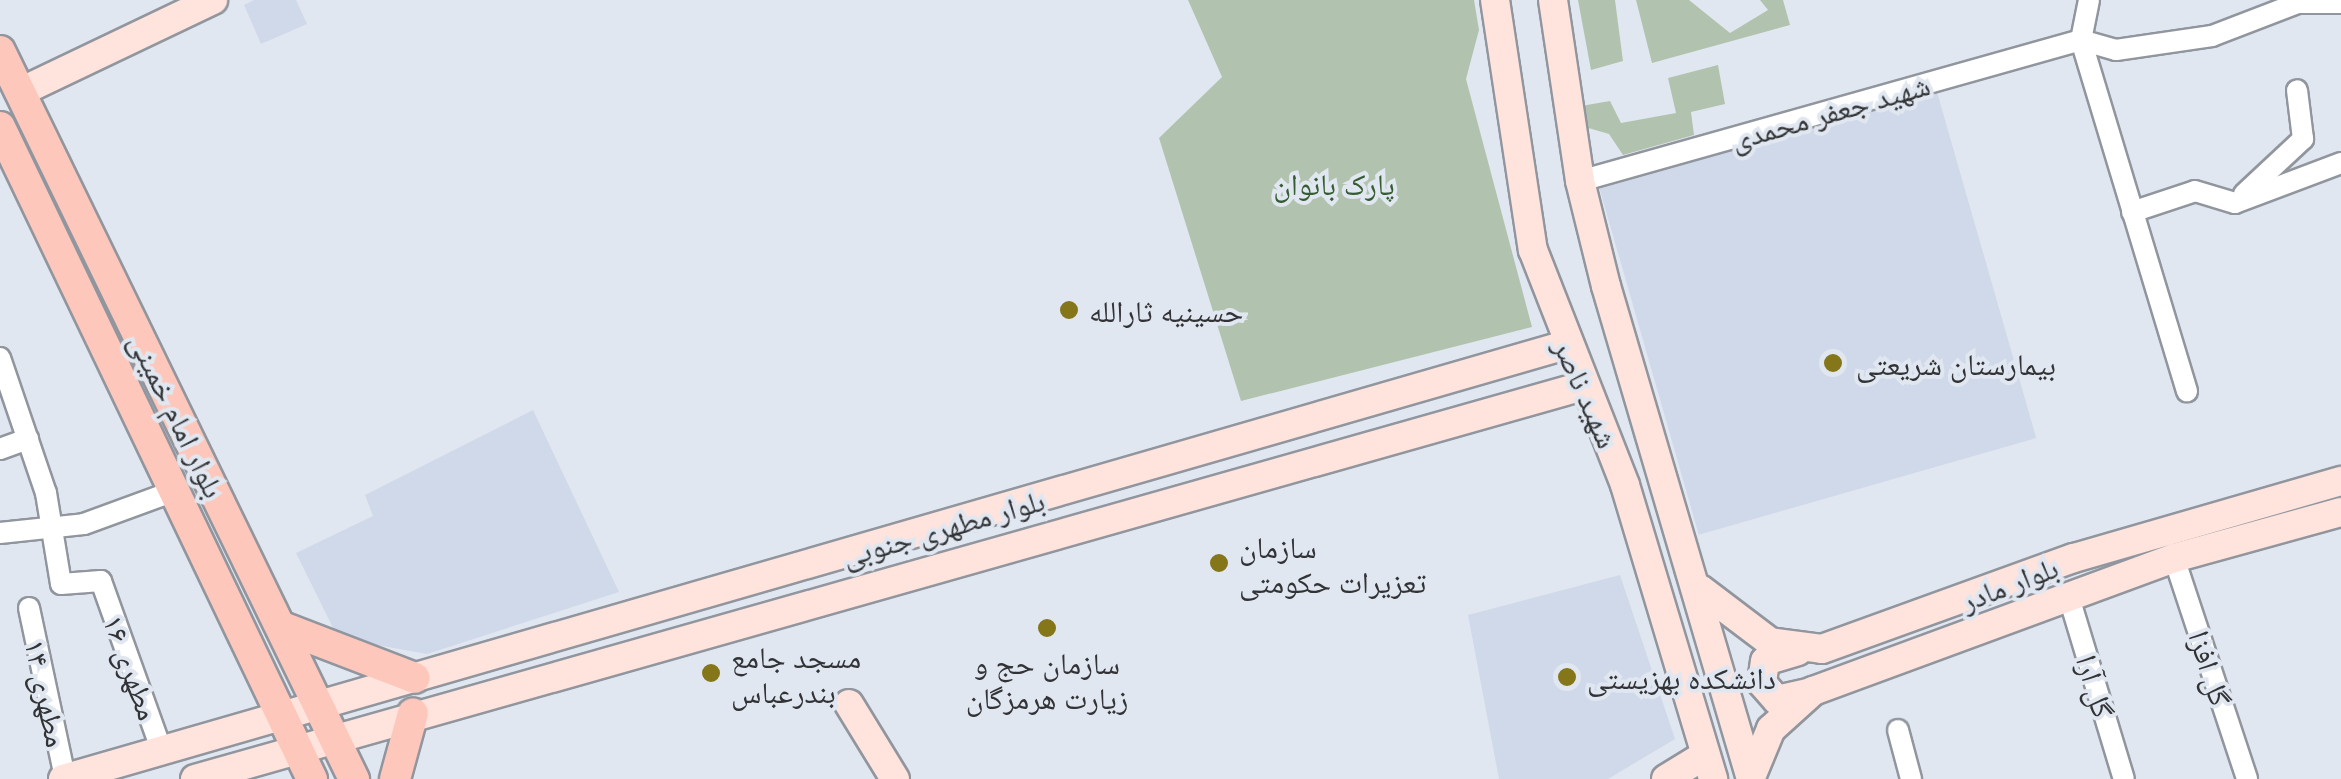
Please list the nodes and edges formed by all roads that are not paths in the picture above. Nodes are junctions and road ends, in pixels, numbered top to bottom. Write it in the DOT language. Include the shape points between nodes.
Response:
graph roads {
  1 [pos="213,0"];
  2 [pos="1495,0"];
  3 [pos="1554,0"];
  4 [pos="2090,0"];
  5 [pos="2341,2"];
  6 [pos="181,8"];
  7 [pos="2081,40"];
  8 [pos="1,54"];
  9 [pos="2297,90"];
  10 [pos="20,92"];
  11 [pos="0,127"];
  12 [pos="7,155"];
  13 [pos="2341,163"];
  14 [pos="1580,182"];
  15 [pos="2235,202"];
  16 [pos="2132,212"];
  17 [pos="1566,345"];
  18 [pos="0,358"];
  19 [pos="1583,386"];
  20 [pos="2187,391"];
  21 [pos="28,440"];
  22 [pos="0,449"];
  23 [pos="1202,451"];
  24 [pos="2341,482"];
  25 [pos="174,492"];
  26 [pos="1214,492"];
  27 [pos="2341,512"];
  28 [pos="50,522"];
  29 [pos="0,533"];
  30 [pos="2174,558"];
  31 [pos="1696,584"];
  32 [pos="714,594"];
  33 [pos="2068,594"];
  34 [pos="29,608"];
  35 [pos="282,626"];
  36 [pos="725,628"];
  37 [pos="1798,651"];
  38 [pos="415,678"];
  39 [pos="1813,691"];
  40 [pos="849,704"];
  41 [pos="320,708"];
  42 [pos="413,713"];
  43 [pos="284,720"];
  44 [pos="1898,730"];
  45 [pos="158,737"];
  46 [pos="335,739"];
  47 [pos="298,750"];
  48 [pos="1709,767"];
  49 [pos="1751,778"];
  50 [pos="64,779"];
  51 [pos="195,779"];
  52 [pos="312,779"];
  53 [pos="354,779"];
  54 [pos="395,779"];
  55 [pos="895,779"];
  56 [pos="1666,779"];
  57 [pos="1911,779"];
  58 [pos="2124,779"];
  59 [pos="2247,779"];
  1 -- 6 [label="street"];
  2 -- 17 [label="street, شهید ناصر" via="1533,250"];
  3 -- 14 [label="street, شهید ناصر"];
  4 -- 7 [label="street"];
  5 -- 7 [label="street, شهید جعفر محمدی" via="2298,3 2212,36 2116,50"];
  6 -- 10 [label="street"];
  7 -- 14 [label="street, شهید جعفر محمدی"];
  7 -- 16 [label="street"];
  8 -- 10 [label="main road, بلوار امام خمینی"];
  9 -- 15 [label="street" via="2303,139"];
  10 -- 35 [label="main road, بلوار امام خمینی"];
  11 -- 12 [label="main road, بلوار امام خمینی"];
  12 -- 25 [label="main road, بلوار امام خمینی"];
  13 -- 15 [label="street"];
  14 -- 31 [label="street, شهید ناصر"];
  15 -- 16 [label="street" via="2195,192"];
  16 -- 20 [label="street"];
  17 -- 19 [label="street, شهید ناصر"];
  17 -- 23 [label="street, بلوار مطهری جنوبی"];
  18 -- 21 [label="street"];
  19 -- 26 [label="street, بلوار مطهری جنوبی"];
  19 -- 48 [label="street, شهید ناصر" via="1625,485"];
  21 -- 22 [label="street"];
  21 -- 28 [label="street"];
  23 -- 26 [label="street"];
  23 -- 32 [label="street, بلوار مطهری جنوبی"];
  24 -- 37 [label="street, بلوار مادر" via="2074,558 1850,642"];
  25 -- 28 [label="street" via="84,524"];
  25 -- 43 [label="main road, بلوار امام خمینی"];
  26 -- 36 [label="street, بلوار مطهری جنوبی"];
  27 -- 30 [label="street, بلوار مادر"];
  28 -- 29 [label="street"];
  28 -- 45 [label="street, مطهری ۱۶" via="61,584 101,581"];
  30 -- 33 [label="street, بلوار مادر"];
  30 -- 59 [label="street, گل افزا"];
  31 -- 37 [label="street" via="1742,628"];
  31 -- 49 [label="street, شهید ناصر"];
  32 -- 36 [label="street"];
  32 -- 38 [label="street, بلوار مطهری جنوبی"];
  33 -- 39 [label="street, بلوار مادر"];
  33 -- 58 [label="street, گل آرا"];
  34 -- 50 [label="street, مطهری ۱۴"];
  35 -- 38 [label="main road"];
  35 -- 41 [label="main road, بلوار امام خمینی"];
  36 -- 42 [label="street, بلوار مطهری جنوبی"];
  37 -- 39 [label="street" via="1765,662 1762,683 1777,700"];
  38 -- 41 [label="street, بلوار مطهری جنوبی"];
  39 -- 49 [label="street, بلوار مادر" via="1771,729"];
  40 -- 55 [label="street"];
  41 -- 43 [label="street, بلوار مطهری جنوبی"];
  41 -- 46 [label="main road, بلوار امام خمینی"];
  42 -- 46 [label="street, بلوار مطهری جنوبی"];
  42 -- 54 [label="main road"];
  43 -- 47 [label="main road, بلوار امام خمینی"];
  43 -- 50 [label="street"];
  44 -- 57 [label="street"];
  46 -- 47 [label="street, بلوار مطهری جنوبی"];
  46 -- 53 [label="main road, بلوار امام خمینی"];
  47 -- 51 [label="street"];
  47 -- 52 [label="main road, بلوار امام خمینی"];
  48 -- 56 [label="street"];
}
